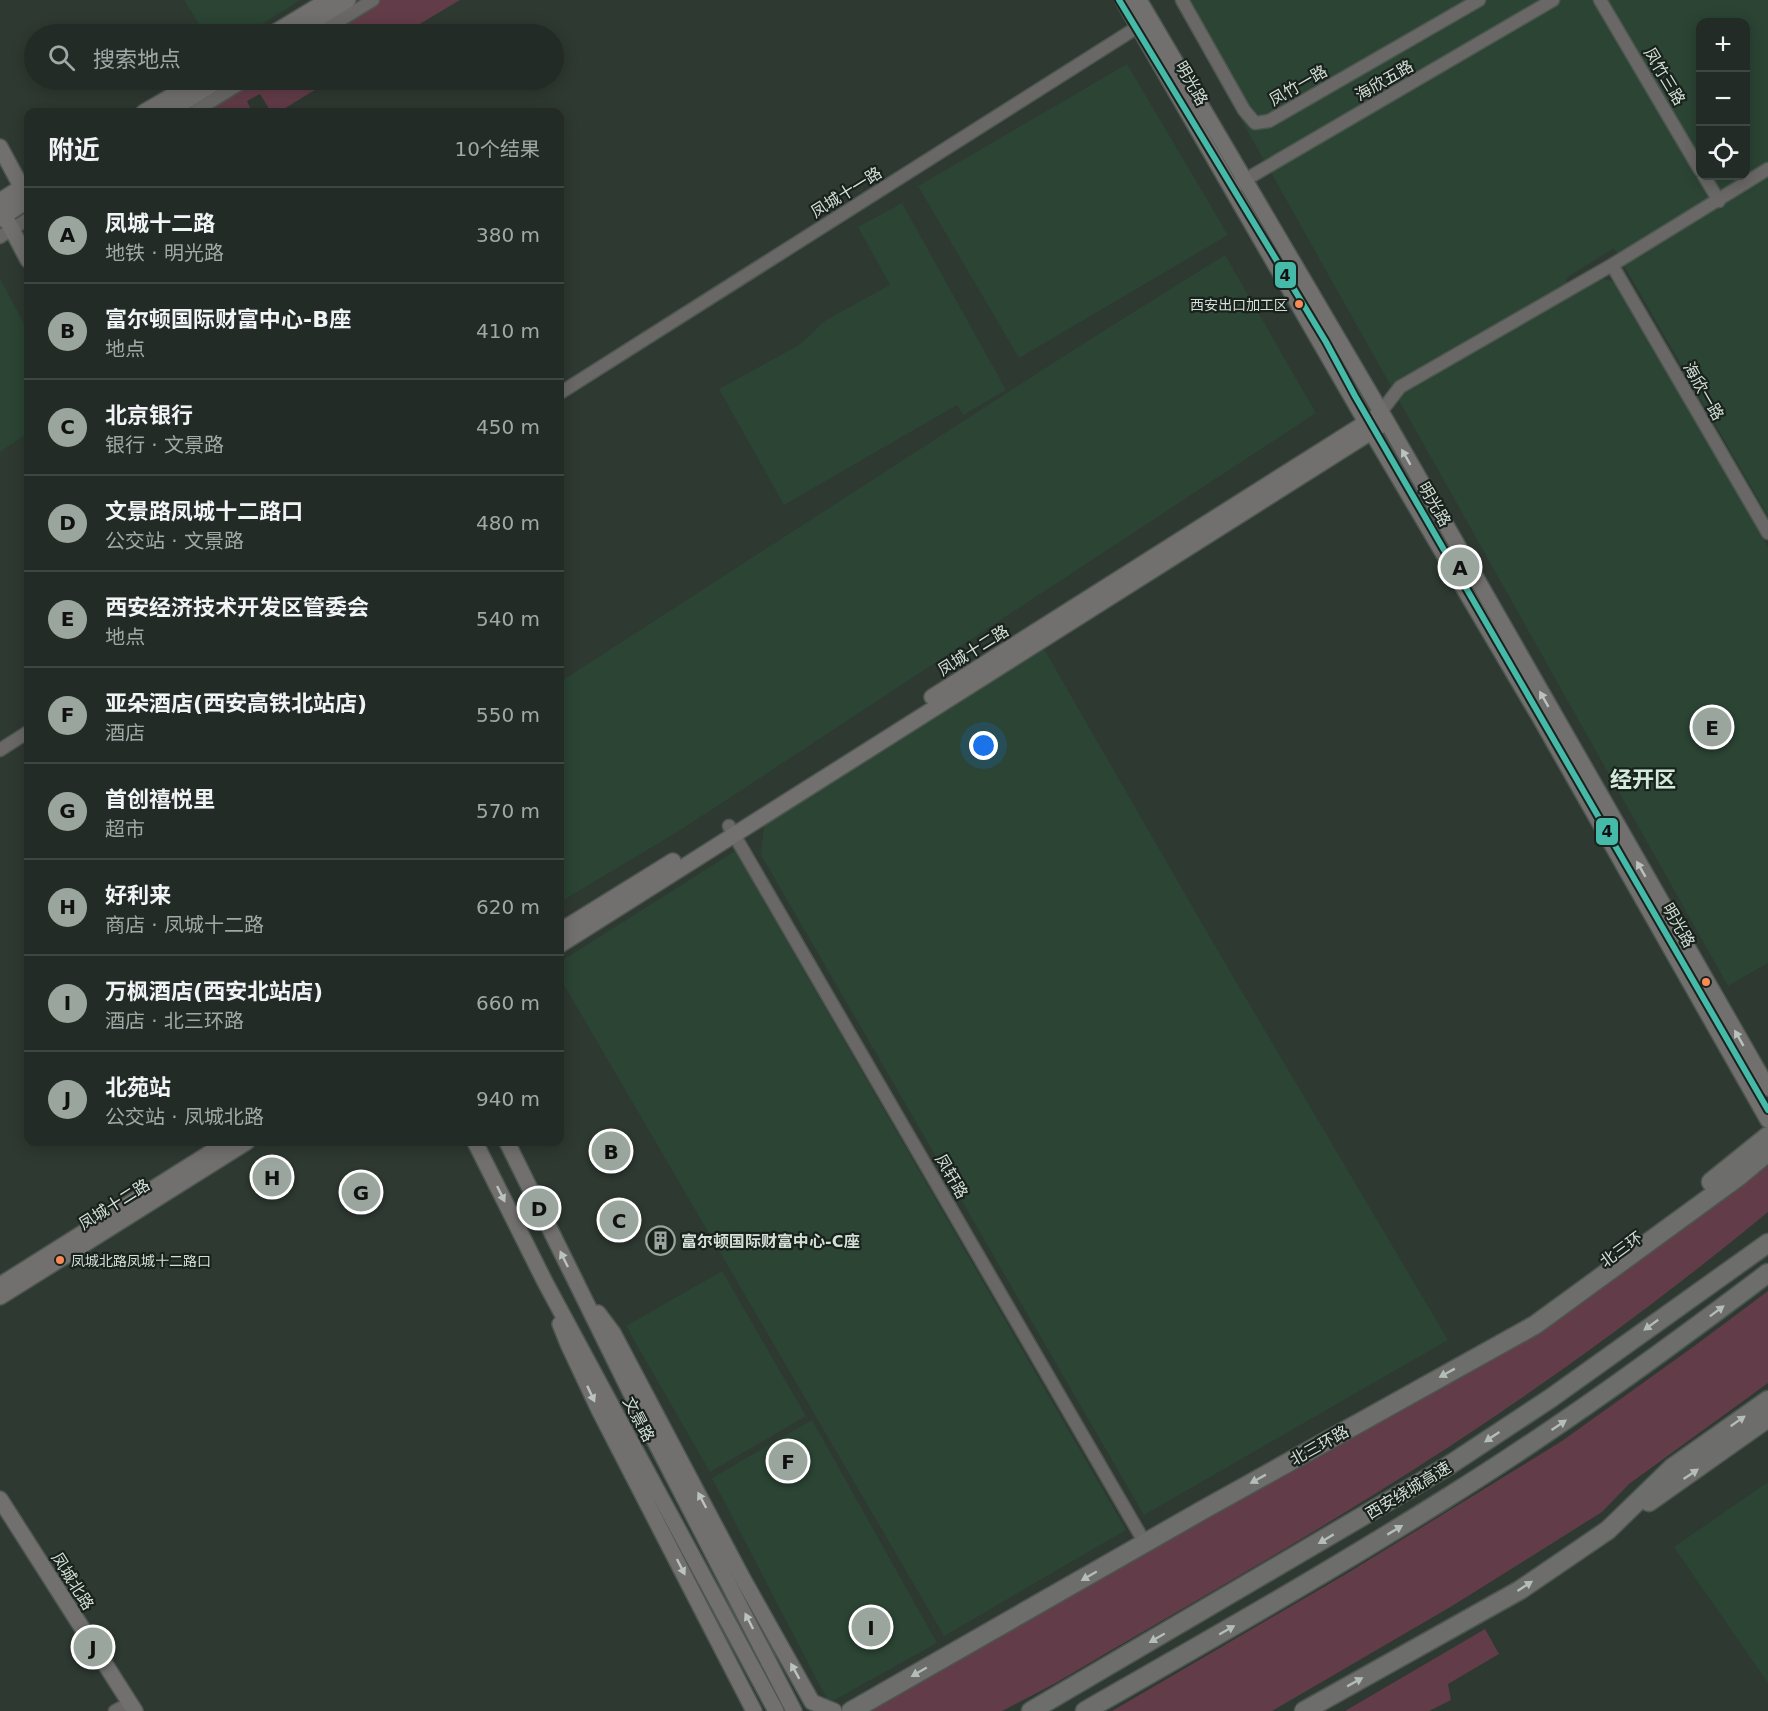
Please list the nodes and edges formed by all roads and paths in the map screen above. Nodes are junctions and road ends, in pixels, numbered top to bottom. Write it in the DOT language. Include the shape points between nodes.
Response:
graph roads {
  1 [pos="328,0"];
  2 [pos="348,0"];
  3 [pos="374,0"];
  4 [pos="1123,0"];
  5 [pos="1139,0"];
  6 [pos="1182,0"];
  7 [pos="1479,0"];
  8 [pos="1553,0"];
  9 [pos="1600,0"];
  10 [pos="1145,23"];
  11 [pos="288,24"];
  12 [pos="309,24"];
  13 [pos="334,24"];
  14 [pos="182,90"];
  15 [pos="204,90"];
  16 [pos="230,90"];
  17 [pos="151,108"];
  18 [pos="174,108"];
  19 [pos="200,108"];
  20 [pos="0,147"];
  21 [pos="1696,162"];
  22 [pos="1768,169"];
  23 [pos="1706,180"];
  24 [pos="1238,184"];
  25 [pos="24,187"];
  26 [pos="24,195"];
  27 [pos="1719,201"];
  28 [pos="3,218"];
  29 [pos="24,219"];
  30 [pos="24,253"];
  31 [pos="1612,265"];
  32 [pos="564,390"];
  33 [pos="1383,418"];
  34 [pos="1369,427"];
  35 [pos="1768,533"];
  36 [pos="24,735"];
  37 [pos="0,750"];
  38 [pos="732,831"];
  39 [pos="564,929"];
  40 [pos="564,942"];
  41 [pos="1768,1088"];
  42 [pos="1768,1120"];
  43 [pos="1768,1136"];
  44 [pos="221,1146"];
  45 [pos="241,1146"];
  46 [pos="477,1146"];
  47 [pos="509,1146"];
  48 [pos="1768,1152"];
  49 [pos="1768,1229"];
  50 [pos="1768,1243"];
  51 [pos="1768,1273"];
  52 [pos="545,1282"];
  53 [pos="576,1284"];
  54 [pos="0,1285"];
  55 [pos="0,1298"];
  56 [pos="1681,1303"];
  57 [pos="1472,1359"];
  58 [pos="1768,1400"];
  59 [pos="1768,1418"];
  60 [pos="0,1499"];
  61 [pos="0,1514"];
  62 [pos="1608,1530"];
  63 [pos="1146,1544"];
  64 [pos="125,1709"];
  65 [pos="754,1711"];
  66 [pos="776,1711"];
  67 [pos="794,1711"];
  68 [pos="834,1711"];
  69 [pos="851,1711"];
  70 [pos="1030,1711"];
  71 [pos="1085,1711"];
  72 [pos="1304,1711"];
  1 -- 11 [label="main road"];
  2 -- 12 [label="main road"];
  3 -- 13 [label="street"];
  4 -- 10 [label="main road, 明光路"];
  5 -- 10 [label="main road, 明光路"];
  6 -- 7 [label="street, 凤竹一路" via="1255,123 1269,121"];
  8 -- 24 [label="street, 海欣五路"];
  9 -- 21 [label="street, 凤竹三路"];
  10 -- 24 [label="main road, 明光路"];
  10 -- 32 [label="street, 凤城十一路"];
  14 -- 17 [label="main road"];
  15 -- 18 [label="main road"];
  16 -- 19 [label="street"];
  20 -- 25 [label="main road"];
  22 -- 27 [label="street, 凤城十二路"];
  23 -- 27 [label="street"];
  24 -- 33 [label="main road, 明光路"];
  24 -- 34 [label="main road, 明光路"];
  26 -- 28 [label="main road"];
  27 -- 31 [label="street, 凤城十二路"];
  28 -- 29 [label="street"];
  28 -- 30 [label="main road"];
  31 -- 33 [label="street, 凤城十二路" via="1400,387"];
  31 -- 35 [label="street, 海欣一路"];
  33 -- 34 [label="main road, 凤城十二路"];
  41 -- 33 [label="main road, 明光路, one-way"];
  34 -- 38 [label="main road, 凤城十二路"];
  34 -- 42 [label="main road, 明光路" via="1539,716"];
  36 -- 37 [label="street"];
  38 -- 39 [label="main road, 凤城十二路"];
  38 -- 40 [label="main road, 凤城十二路"];
  38 -- 63 [label="street, 凤轩路"];
  43 -- 57 [label="highway, 北三环" via="1682,1205"];
  44 -- 54 [label="main road, 凤城十二路"];
  45 -- 55 [label="main road, 凤城十二路"];
  46 -- 52 [label="main road, 文景路, one-way"];
  53 -- 47 [label="main road, 文景路, one-way"];
  48 -- 57 [label="highway, 北三环路" via="1535,1325"];
  49 -- 56 [label="highway"];
  50 -- 56 [label="highway, 西安绕城高速"];
  71 -- 51 [label="highway, 西安绕城高速, one-way" via="1274,1604 1446,1499 1565,1420"];
  52 -- 65 [label="main road, one-way" via="599,1410"];
  52 -- 66 [label="main road, 文景路"];
  67 -- 53 [label="main road, 文景路, one-way"];
  68 -- 53 [label="main road, one-way" via="812,1702 614,1333"];
  56 -- 70 [label="highway, 西安绕城高速, one-way" via="1551,1398 1448,1466"];
  57 -- 63 [label="highway, 北三环路, one-way"];
  62 -- 58 [label="highway, one-way" via="1673,1467"];
  62 -- 59 [label="highway, one-way"];
  60 -- 64 [label="main road, 凤城北路"];
  61 -- 64 [label="main road, 凤城北路"];
  72 -- 62 [label="highway, one-way" via="1520,1590"];
  63 -- 69 [label="highway, 北三环路, one-way"];
}
